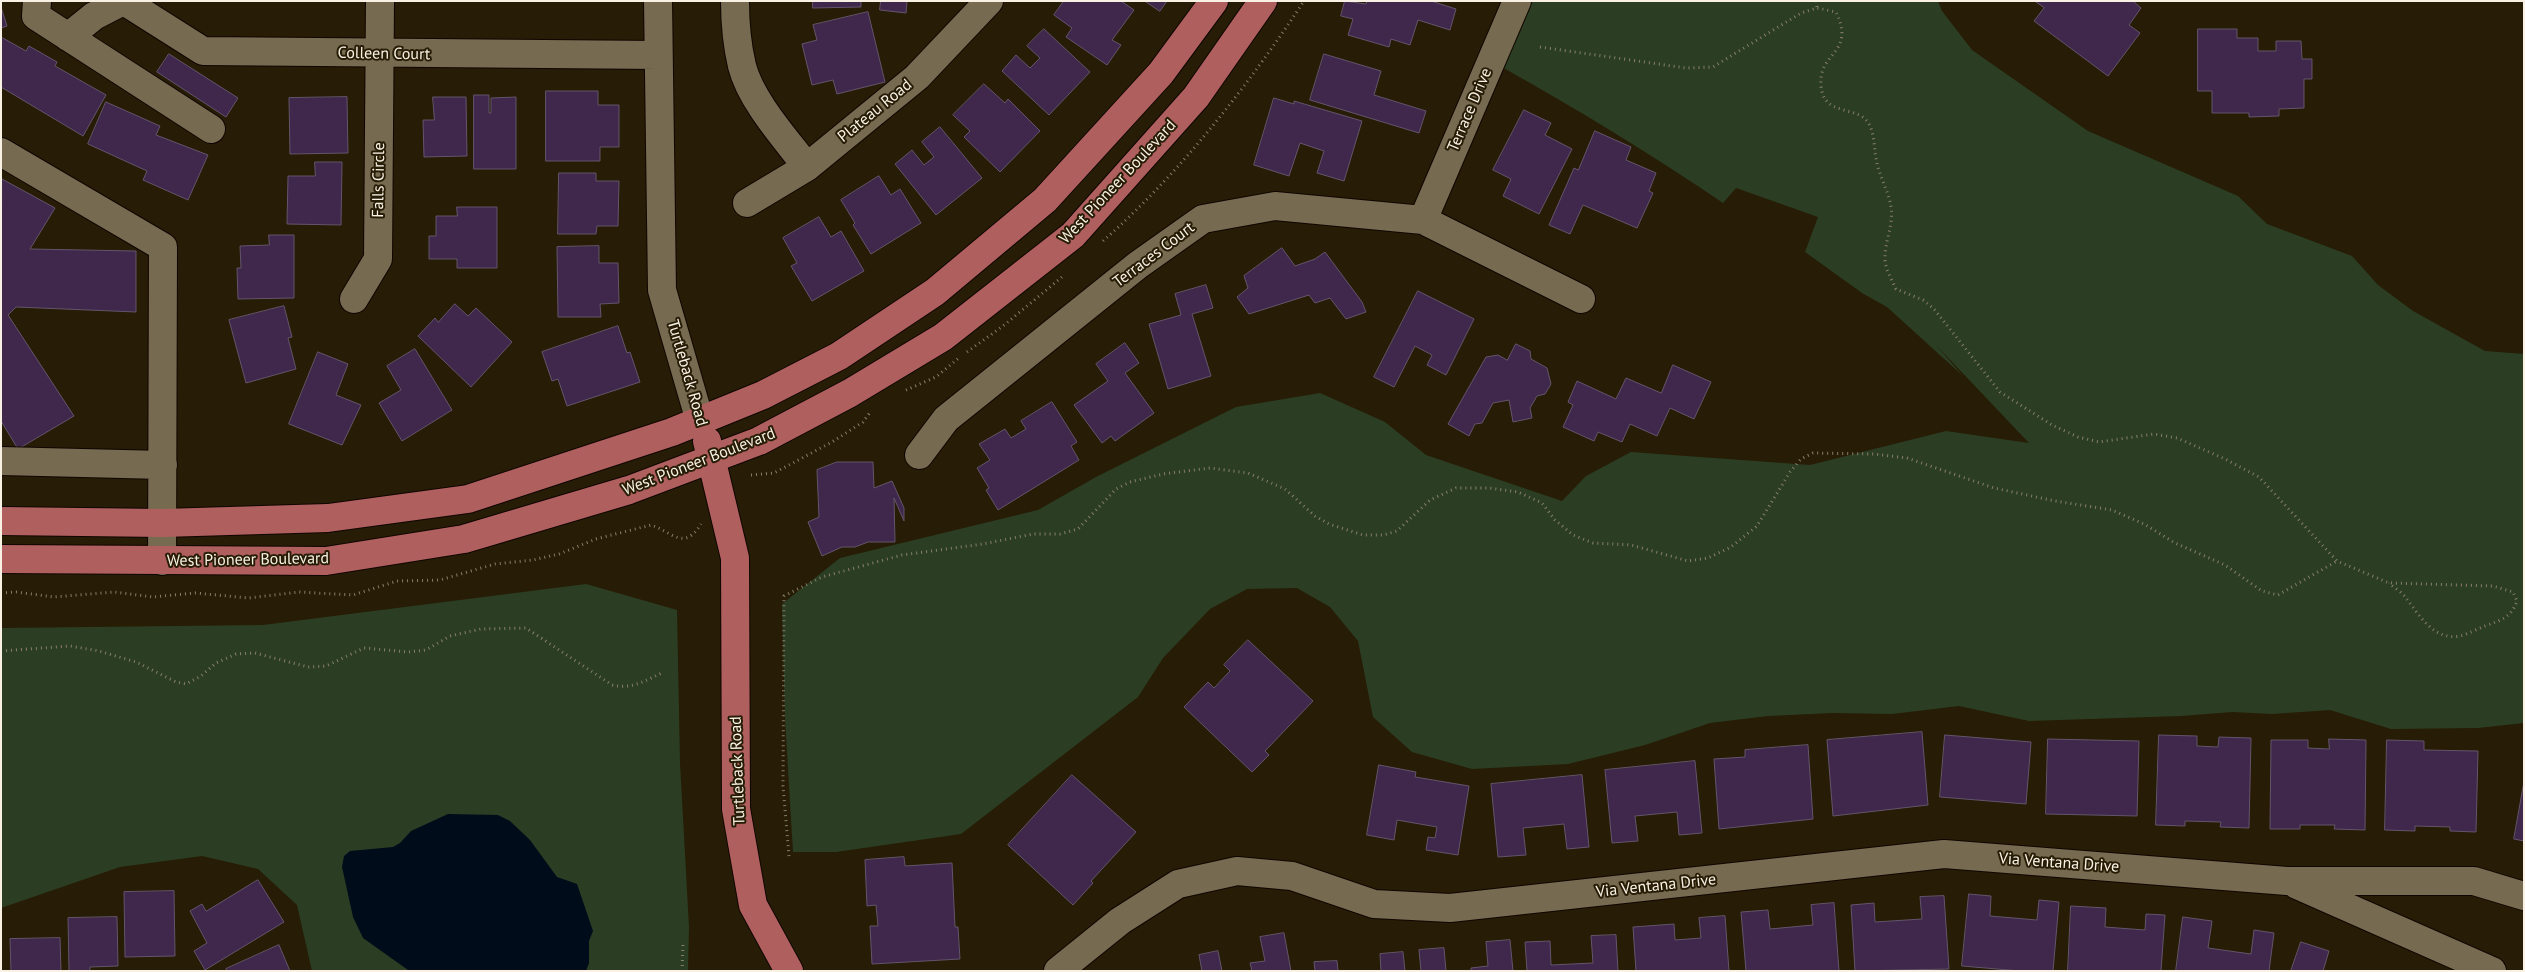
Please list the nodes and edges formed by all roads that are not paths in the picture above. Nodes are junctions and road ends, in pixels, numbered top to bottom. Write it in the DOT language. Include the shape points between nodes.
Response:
graph roads {
  1 [pos="36,1"];
  2 [pos="124,1"];
  3 [pos="380,1"];
  4 [pos="658,1"];
  5 [pos="736,1"];
  6 [pos="988,1"];
  7 [pos="1214,1"];
  8 [pos="1263,1"];
  9 [pos="1517,1"];
  10 [pos="68,37"];
  11 [pos="380,54"];
  12 [pos="658,55"];
  13 [pos="211,129"];
  14 [pos="1,152"];
  15 [pos="806,167"];
  16 [pos="747,203"];
  17 [pos="1423,220"];
  18 [pos="354,298"];
  19 [pos="1581,298"];
  20 [pos="700,421"];
  21 [pos="919,455"];
  22 [pos="712,458"];
  23 [pos="1,461"];
  24 [pos="163,465"];
  25 [pos="1,521"];
  26 [pos="163,523"];
  27 [pos="1,559"];
  28 [pos="162,561"];
  29 [pos="2287,881"];
  30 [pos="2524,896"];
  31 [pos="1057,970"];
  32 [pos="789,971"];
  33 [pos="2492,971"];
  1 -- 10 [label="street" via="36,16"];
  2 -- 10 [label="street, Colleen Court" via="94,16"];
  2 -- 11 [label="street, Colleen Court" via="203,51"];
  3 -- 11 [label="street, Falls Circle"];
  4 -- 12 [label="street, Turtleback Road"];
  5 -- 15 [label="street" via="735,25 742,68 760,104"];
  6 -- 15 [label="street, Plateau Road" via="917,77"];
  7 -- 20 [label="main road" via="1162,73 1045,200 935,292 839,356 763,395"];
  8 -- 22 [label="main road, West Pioneer Boulevard" via="1196,97 1073,235 943,337 850,393 759,441"];
  9 -- 17 [label="street, Terrace Drive"];
  10 -- 13 [label="street"];
  11 -- 12 [label="street, Colleen Court"];
  11 -- 18 [label="street, Falls Circle" via="378,259"];
  12 -- 20 [label="street, Turtleback Road" via="662,290"];
  14 -- 24 [label="street" via="163,247"];
  15 -- 16 [label="street, Plateau Road"];
  17 -- 19 [label="street, Terraces Court"];
  17 -- 21 [label="street, Terraces Court" via="1276,206 1203,219 1138,265 946,419"];
  20 -- 22 [label="main road, Turtleback Road"];
  20 -- 26 [label="main road" via="468,499 328,518"];
  22 -- 28 [label="main road, West Pioneer Boulevard" via="630,490 464,539 326,561"];
  22 -- 32 [label="main road, Turtleback Road" via="735,558 736,809 752,905"];
  23 -- 24 [label="street"];
  24 -- 26 [label="street"];
  25 -- 26 [label="main road"];
  26 -- 28 [label="street"];
  27 -- 28 [label="main road, West Pioneer Boulevard"];
  29 -- 30 [label="street, Via Ventana Drive" via="2474,881"];
  29 -- 31 [label="street, Via Ventana Drive" via="1944,854 1450,908 1374,904 1292,876 1237,871 1178,884 1120,921"];
  29 -- 33 [label="street, Via Ventana Drive"];
}
